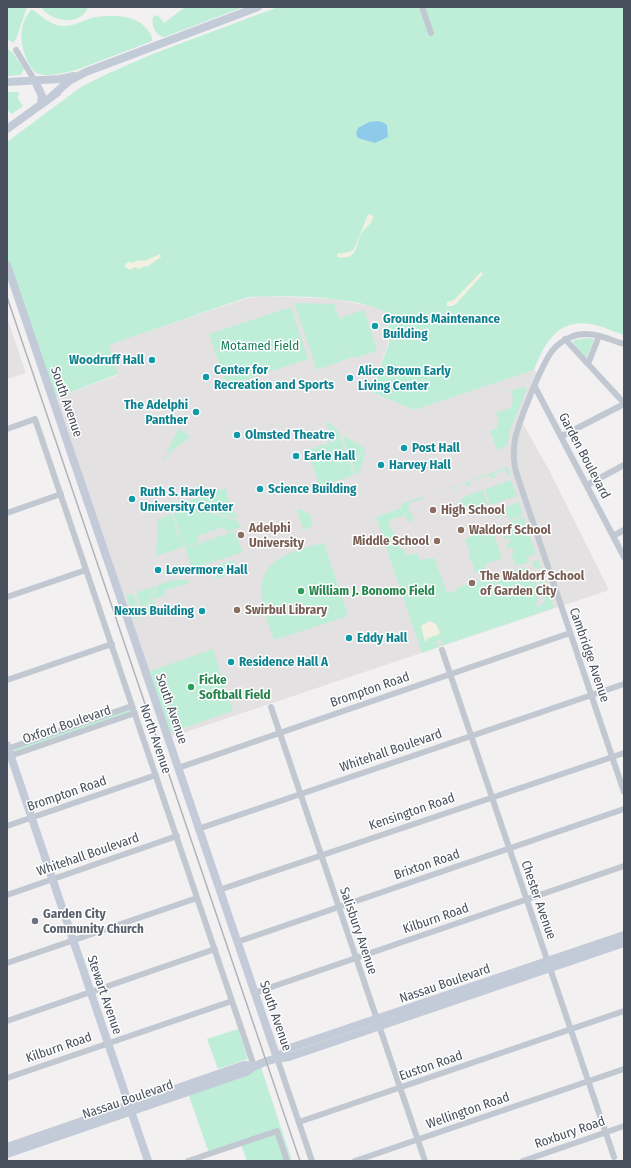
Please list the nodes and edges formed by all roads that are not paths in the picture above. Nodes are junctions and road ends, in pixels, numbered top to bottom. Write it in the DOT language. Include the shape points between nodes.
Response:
graph roads {
  1 [pos="258,7"];
  2 [pos="422,7"];
  3 [pos="431,33"];
  4 [pos="16,50"];
  5 [pos="105,65"];
  6 [pos="86,72"];
  7 [pos="35,81"];
  8 [pos="7,82"];
  9 [pos="52,96"];
  10 [pos="41,104"];
  11 [pos="7,129"];
  12 [pos="7,265"];
  13 [pos="599,336"];
  14 [pos="565,339"];
  15 [pos="624,344"];
  16 [pos="588,364"];
  17 [pos="535,387"];
  18 [pos="624,404"];
  19 [pos="7,429"];
  20 [pos="562,436"];
  21 [pos="624,465"];
  22 [pos="587,485"];
  23 [pos="61,494"];
  24 [pos="7,513"];
  25 [pos="624,530"];
  26 [pos="613,536"];
  27 [pos="624,557"];
  28 [pos="86,570"];
  29 [pos="7,597"];
  30 [pos="570,633"];
  31 [pos="112,644"];
  32 [pos="442,650"];
  33 [pos="451,674"];
  34 [pos="7,680"];
  35 [pos="624,684"];
  36 [pos="591,694"];
  37 [pos="132,706"];
  38 [pos="271,708"];
  39 [pos="135,713"];
  40 [pos="72,726"];
  41 [pos="279,733"];
  42 [pos="75,734"];
  43 [pos="471,735"];
  44 [pos="8,751"];
  45 [pos="624,753"];
  46 [pos="612,756"];
  47 [pos="178,768"];
  48 [pos="156,775"];
  49 [pos="624,792"];
  50 [pos="300,794"];
  51 [pos="492,797"];
  52 [pos="624,809"];
  53 [pos="32,818"];
  54 [pos="7,826"];
  55 [pos="198,829"];
  56 [pos="177,836"];
  57 [pos="509,848"];
  58 [pos="321,855"];
  59 [pos="624,866"];
  60 [pos="52,879"];
  61 [pos="219,890"];
  62 [pos="7,895"];
  63 [pos="198,898"];
  64 [pos="527,900"];
  65 [pos="338,907"];
  66 [pos="624,935"];
  67 [pos="73,940"];
  68 [pos="237,942"];
  69 [pos="624,942"];
  70 [pos="215,949"];
  71 [pos="356,958"];
  72 [pos="7,963"];
  73 [pos="549,965"];
  74 [pos="91,992"];
  75 [pos="254,993"];
  76 [pos="232,1001"];
  77 [pos="624,1011"];
  78 [pos="7,1020"];
  79 [pos="378,1023"];
  80 [pos="571,1030"];
  81 [pos="108,1043"];
  82 [pos="277,1058"];
  83 [pos="254,1066"];
  84 [pos="624,1069"];
  85 [pos="7,1078"];
  86 [pos="588,1081"];
  87 [pos="400,1088"];
  88 [pos="130,1108"];
  89 [pos="299,1122"];
  90 [pos="624,1126"];
  91 [pos="606,1133"];
  92 [pos="418,1140"];
  93 [pos="7,1147"];
  94 [pos="7,1154"];
  95 [pos="614,1157"];
  96 [pos="148,1161"];
  97 [pos="188,1161"];
  98 [pos="287,1161"];
  99 [pos="312,1161"];
  100 [pos="355,1161"];
  101 [pos="425,1161"];
  102 [pos="523,1161"];
  1 -- 5 [label="main road"];
  2 -- 3 [label="street"];
  4 -- 7 [label="street"];
  5 -- 6 [label="main road"];
  5 -- 9 [label="main road"];
  6 -- 7 [label="main road" via="60,79"];
  6 -- 9 [label="main road" via="69,81"];
  7 -- 8 [label="main road"];
  7 -- 10 [label="main road" via="42,96"];
  9 -- 10 [label="main road"];
  10 -- 11 [label="main road"];
  12 -- 47 [label="main road, South Avenue"];
  13 -- 14 [label="street" via="585,334"];
  13 -- 15 [label="street"];
  13 -- 16 [label="street"];
  14 -- 16 [label="street"];
  14 -- 17 [label="street, Cambridge Avenue" via="550,354"];
  16 -- 18 [label="street"];
  17 -- 20 [label="street, Garden Boulevard"];
  17 -- 30 [label="street, Cambridge Avenue" via="517,432 514,463"];
  18 -- 20 [label="street"];
  19 -- 23 [label="street, North Avenue" via="35,420"];
  20 -- 22 [label="street, Garden Boulevard"];
  21 -- 22 [label="street"];
  22 -- 26 [label="street, Garden Boulevard"];
  23 -- 24 [label="street"];
  23 -- 28 [label="street, North Avenue"];
  25 -- 26 [label="street"];
  26 -- 27 [label="street, Garden Boulevard"];
  28 -- 29 [label="street"];
  28 -- 31 [label="street, North Avenue"];
  30 -- 33 [label="street, Brompton Road"];
  30 -- 36 [label="street, Cambridge Avenue"];
  31 -- 34 [label="street"];
  31 -- 37 [label="street, North Avenue"];
  32 -- 33 [label="street, Chester Avenue"];
  33 -- 41 [label="street, Brompton Road"];
  33 -- 43 [label="street, Chester Avenue"];
  35 -- 36 [label="street, Whitehall Boulevard"];
  36 -- 43 [label="street, Whitehall Boulevard"];
  36 -- 46 [label="street, Cambridge Avenue"];
  37 -- 39 [label="street, North Avenue"];
  37 -- 40 [label="street, Oxford Boulevard"];
  38 -- 41 [label="street, Salisbury Avenue"];
  39 -- 42 [label="street, Oxford Boulevard"];
  39 -- 48 [label="street, North Avenue"];
  40 -- 42 [label="street"];
  40 -- 44 [label="street, Oxford Boulevard"];
  41 -- 47 [label="street, Brompton Road"];
  41 -- 50 [label="street, Salisbury Avenue"];
  42 -- 44 [label="street, Oxford Boulevard"];
  43 -- 50 [label="street, Whitehall Boulevard"];
  43 -- 51 [label="street, Chester Avenue"];
  44 -- 53 [label="main road, Stewart Avenue"];
  45 -- 46 [label="street, Kensington Road"];
  46 -- 49 [label="street, Cambridge Avenue"];
  46 -- 51 [label="street, Kensington Road"];
  47 -- 55 [label="main road, South Avenue"];
  48 -- 53 [label="street, Brompton Road"];
  48 -- 56 [label="street, North Avenue"];
  50 -- 55 [label="street, Whitehall Boulevard"];
  50 -- 58 [label="street, Salisbury Avenue"];
  51 -- 57 [label="street, Chester Avenue"];
  51 -- 58 [label="street, Kensington Road"];
  52 -- 57 [label="street, Brixton Road"];
  53 -- 54 [label="street, Brompton Road"];
  53 -- 60 [label="main road, Stewart Avenue"];
  55 -- 61 [label="main road, South Avenue"];
  56 -- 60 [label="street, Whitehall Boulevard"];
  56 -- 63 [label="street, North Avenue"];
  57 -- 64 [label="street, Chester Avenue"];
  57 -- 65 [label="street, Brixton Road"];
  58 -- 61 [label="street, Kensington Road"];
  58 -- 65 [label="street, Salisbury Avenue"];
  59 -- 64 [label="street, Kilburn Road"];
  60 -- 62 [label="street, Whitehall Boulevard"];
  60 -- 67 [label="main road, Stewart Avenue"];
  61 -- 68 [label="main road, South Avenue"];
  63 -- 67 [label="street"];
  63 -- 70 [label="street, North Avenue"];
  64 -- 71 [label="street, Kilburn Road"];
  64 -- 73 [label="street, Chester Avenue"];
  65 -- 68 [label="street, Brixton Road"];
  65 -- 71 [label="street, Salisbury Avenue"];
  66 -- 73 [label="main road, Nassau Boulevard"];
  67 -- 72 [label="street"];
  67 -- 74 [label="main road, Stewart Avenue"];
  68 -- 75 [label="main road, South Avenue"];
  69 -- 73 [label="main road, Nassau Boulevard"];
  70 -- 74 [label="street"];
  70 -- 76 [label="street, North Avenue"];
  71 -- 75 [label="street, Kilburn Road"];
  71 -- 79 [label="street, Salisbury Avenue"];
  73 -- 79 [label="main road, Nassau Boulevard"];
  73 -- 80 [label="street, Chester Avenue"];
  74 -- 78 [label="street"];
  74 -- 81 [label="main road, Stewart Avenue"];
  75 -- 82 [label="main road, South Avenue"];
  76 -- 81 [label="street, Kilburn Road"];
  76 -- 83 [label="street, North Avenue"];
  77 -- 80 [label="street, Euston Road"];
  79 -- 82 [label="main road, Nassau Boulevard" via="287,1049"];
  79 -- 87 [label="street, Salisbury Avenue"];
  80 -- 86 [label="street, Chester Avenue"];
  80 -- 87 [label="street, Euston Road"];
  81 -- 85 [label="street, Kilburn Road"];
  81 -- 88 [label="main road, Stewart Avenue"];
  82 -- 83 [label="main road, Nassau Boulevard"];
  82 -- 89 [label="street, South Avenue"];
  83 -- 88 [label="main road, Nassau Boulevard" via="246,1072"];
  84 -- 86 [label="street, Wellington Road"];
  86 -- 91 [label="street, Chester Avenue"];
  86 -- 92 [label="street, Wellington Road"];
  87 -- 89 [label="street, Euston Road"];
  87 -- 92 [label="street, Salisbury Avenue"];
  88 -- 93 [label="main road, Nassau Boulevard"];
  88 -- 94 [label="main road, Nassau Boulevard"];
  88 -- 96 [label="main road, Stewart Avenue"];
  89 -- 99 [label="street, South Avenue"];
  90 -- 91 [label="street, Roxbury Road"];
  91 -- 95 [label="street, Chester Avenue"];
  91 -- 102 [label="street, Roxbury Road"];
  92 -- 100 [label="street, Wellington Road"];
  92 -- 101 [label="street, Salisbury Avenue"];
  97 -- 98 [label="street" via="277,1131"];
}
